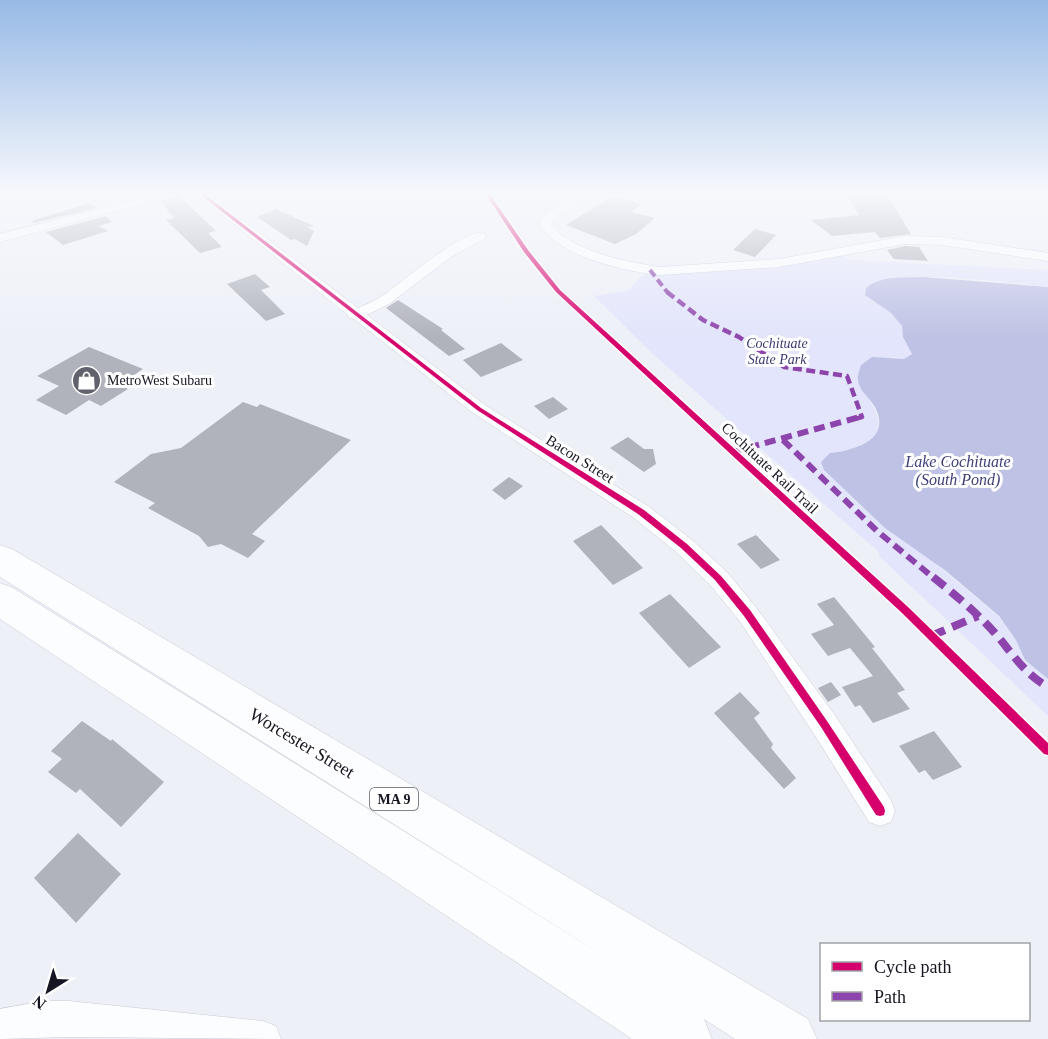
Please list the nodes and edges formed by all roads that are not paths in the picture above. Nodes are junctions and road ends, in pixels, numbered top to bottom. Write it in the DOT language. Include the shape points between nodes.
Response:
graph roads {
  1 [pos="261,241"];
  2 [pos="470,241"];
  3 [pos="567,241"];
  4 [pos="895,241"];
  5 [pos="949,241"];
  6 [pos="1048,257"];
  7 [pos="354,315"];
  8 [pos="0,559"];
  9 [pos="0,599"];
  10 [pos="880,811"];
  11 [pos="0,1027"];
  12 [pos="263,1039"];
  13 [pos="683,1039"];
  14 [pos="788,1039"];
  1 -- 7 [label="street, Bacon Street"];
  2 -- 7 [label="street" via="446,254 384,301"];
  3 -- 4 [label="street" via="625,266 650,270 779,263"];
  5 -- 6 [label="street"];
  7 -- 10 [label="street, Bacon Street" via="479,409 653,521 702,563 747,613"];
  8 -- 14 [label="highway, Worcester Street / MA 9"];
  9 -- 13 [label="highway, MA 9"];
  11 -- 12 [label="street" via="69,1019"];
}
